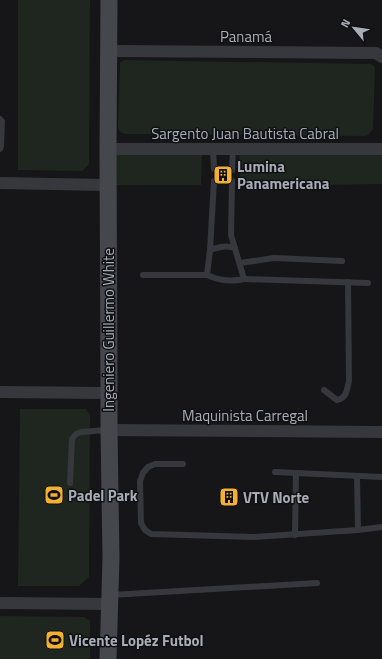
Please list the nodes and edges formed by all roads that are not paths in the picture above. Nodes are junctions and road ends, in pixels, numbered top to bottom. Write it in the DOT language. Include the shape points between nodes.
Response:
graph roads {
  1 [pos="109,0"];
  2 [pos="108,51"];
  3 [pos="382,57"];
  4 [pos="0,119"];
  5 [pos="108,148"];
  6 [pos="0,149"];
  7 [pos="213,149"];
  8 [pos="233,149"];
  9 [pos="382,149"];
  10 [pos="214,169"];
  11 [pos="232,170"];
  12 [pos="214,181"];
  13 [pos="232,181"];
  14 [pos="0,183"];
  15 [pos="108,185"];
  16 [pos="235,248"];
  17 [pos="210,250"];
  18 [pos="342,261"];
  19 [pos="240,263"];
  20 [pos="143,275"];
  21 [pos="207,275"];
  22 [pos="244,279"];
  23 [pos="348,282"];
  24 [pos="368,283"];
  25 [pos="324,390"];
  26 [pos="0,392"];
  27 [pos="109,393"];
  28 [pos="109,430"];
  29 [pos="382,432"];
  30 [pos="183,464"];
  31 [pos="275,472"];
  32 [pos="296,473"];
  33 [pos="357,476"];
  34 [pos="382,477"];
  35 [pos="70,483"];
  36 [pos="382,527"];
  37 [pos="358,530"];
  38 [pos="295,535"];
  39 [pos="317,583"];
  40 [pos="110,599"];
  41 [pos="0,603"];
  42 [pos="108,659"];
  1 -- 2 [label="street, Ingeniero Guillermo White"];
  2 -- 3 [label="street, Panamá" via="376,53"];
  2 -- 5 [label="street, Ingeniero Guillermo White"];
  4 -- 6 [label="lane"];
  5 -- 7 [label="street, Sargento Juan Bautista Cabral"];
  5 -- 15 [label="street, Ingeniero Guillermo White"];
  7 -- 8 [label="street, Sargento Juan Bautista Cabral"];
  7 -- 10 [label="lane"];
  8 -- 9 [label="street, Sargento Juan Bautista Cabral"];
  8 -- 11 [label="lane"];
  12 -- 17 [label="lane"];
  13 -- 16 [label="lane" via="231,235"];
  14 -- 15 [label="street"];
  15 -- 27 [label="street, Ingeniero Guillermo White"];
  16 -- 17 [label="lane" via="223,246"];
  16 -- 19 [label="lane"];
  17 -- 21 [label="lane"];
  18 -- 19 [label="lane" via="274,258"];
  19 -- 22 [label="lane"];
  20 -- 21 [label="lane"];
  21 -- 22 [label="lane" via="226,281"];
  22 -- 23 [label="lane"];
  23 -- 24 [label="lane"];
  23 -- 25 [label="lane" via="349,381 342,399 338,400"];
  26 -- 27 [label="street"];
  27 -- 28 [label="street, Ingeniero Guillermo White"];
  28 -- 29 [label="street, Maquinista Carregal"];
  28 -- 35 [label="lane" via="81,432 72,439"];
  28 -- 40 [label="street, Ingeniero Guillermo White"];
  30 -- 38 [label="lane" via="155,464 143,473 140,481 141,523 151,534 246,537"];
  31 -- 32 [label="lane"];
  32 -- 33 [label="lane"];
  32 -- 38 [label="lane"];
  33 -- 34 [label="lane"];
  33 -- 37 [label="lane"];
  36 -- 37 [label="lane"];
  37 -- 38 [label="lane"];
  39 -- 40 [label="lane"];
  40 -- 41 [label="street"];
  40 -- 42 [label="street, Ingeniero Guillermo White"];
}
